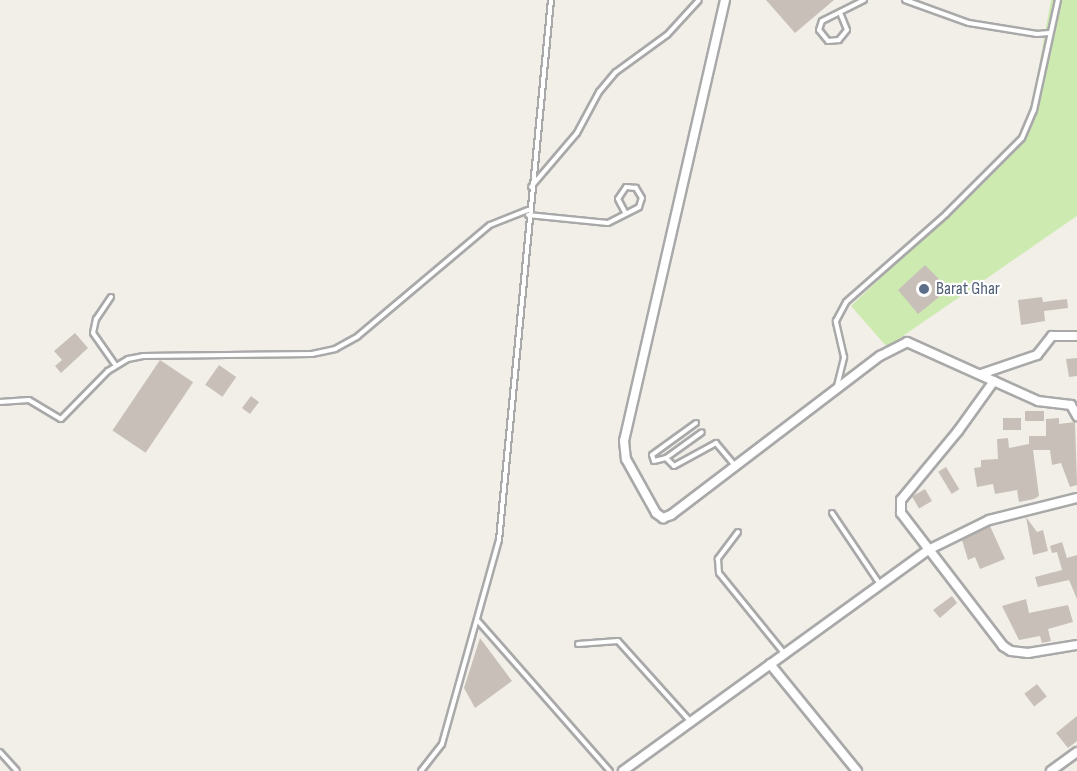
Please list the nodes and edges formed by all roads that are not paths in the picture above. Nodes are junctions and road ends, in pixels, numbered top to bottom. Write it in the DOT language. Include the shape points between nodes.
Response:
graph roads {
  1 [pos="551,0"];
  2 [pos="699,0"];
  3 [pos="725,0"];
  4 [pos="864,0"];
  5 [pos="905,0"];
  6 [pos="1058,0"];
  7 [pos="841,15"];
  8 [pos="1049,33"];
  9 [pos="531,188"];
  10 [pos="625,212"];
  11 [pos="528,213"];
  12 [pos="111,297"];
  13 [pos="1077,336"];
  14 [pos="115,365"];
  15 [pos="981,374"];
  16 [pos="994,381"];
  17 [pos="836,391"];
  18 [pos="0,402"];
  19 [pos="1077,416"];
  20 [pos="696,423"];
  21 [pos="702,432"];
  22 [pos="666,458"];
  23 [pos="735,467"];
  24 [pos="1077,498"];
  25 [pos="832,513"];
  26 [pos="738,531"];
  27 [pos="928,550"];
  28 [pos="879,583"];
  29 [pos="477,621"];
  30 [pos="578,644"];
  31 [pos="1077,645"];
  32 [pos="784,653"];
  33 [pos="770,664"];
  34 [pos="690,721"];
  35 [pos="0,752"];
  36 [pos="1077,752"];
  37 [pos="17,771"];
  38 [pos="421,771"];
  39 [pos="610,771"];
  40 [pos="623,771"];
  41 [pos="857,771"];
  42 [pos="1051,771"];
  1 -- 9 [label="lane"];
  2 -- 9 [label="lane" via="667,35 616,72 599,92 577,133"];
  3 -- 23 [label="street" via="625,451 656,513 663,518"];
  4 -- 7 [label="lane"];
  5 -- 8 [label="lane" via="969,23"];
  6 -- 8 [label="lane"];
  7 -- 7 [label="lane" via="848,30 839,40 828,41 820,25 832,14"];
  8 -- 17 [label="lane" via="1034,110 1015,146 840,311 836,328 844,357"];
  9 -- 11 [label="lane"];
  10 -- 10 [label="lane" via="618,199 626,187 636,188 642,198 639,207"];
  10 -- 11 [label="lane" via="603,223"];
  11 -- 14 [label="lane" via="490,225 358,336 335,349 312,354 143,356"];
  11 -- 29 [label="lane" via="506,493 492,576"];
  12 -- 14 [label="lane" via="96,319 93,333"];
  13 -- 15 [label="street" via="1052,336 1036,355"];
  14 -- 18 [label="lane" via="60,419 29,400"];
  15 -- 16 [label="street"];
  15 -- 17 [label="street" via="908,342 895,346"];
  16 -- 19 [label="street" via="1044,403 1071,405"];
  16 -- 27 [label="street" via="901,500 901,513"];
  17 -- 23 [label="street"];
  20 -- 22 [label="lane" via="651,456 656,463"];
  21 -- 22 [label="lane"];
  22 -- 23 [label="lane" via="674,466 716,443"];
  24 -- 27 [label="street" via="999,516"];
  25 -- 28 [label="lane"];
  26 -- 32 [label="lane" via="718,559 719,573"];
  27 -- 28 [label="street"];
  27 -- 31 [label="street" via="1011,651 1028,653"];
  28 -- 32 [label="street"];
  29 -- 38 [label="lane" via="442,744"];
  29 -- 39 [label="lane"];
  30 -- 34 [label="lane" via="618,641"];
  32 -- 33 [label="street"];
  33 -- 34 [label="street"];
  33 -- 41 [label="street"];
  34 -- 40 [label="street"];
  35 -- 37 [label="lane"];
  36 -- 42 [label="street"];
}
